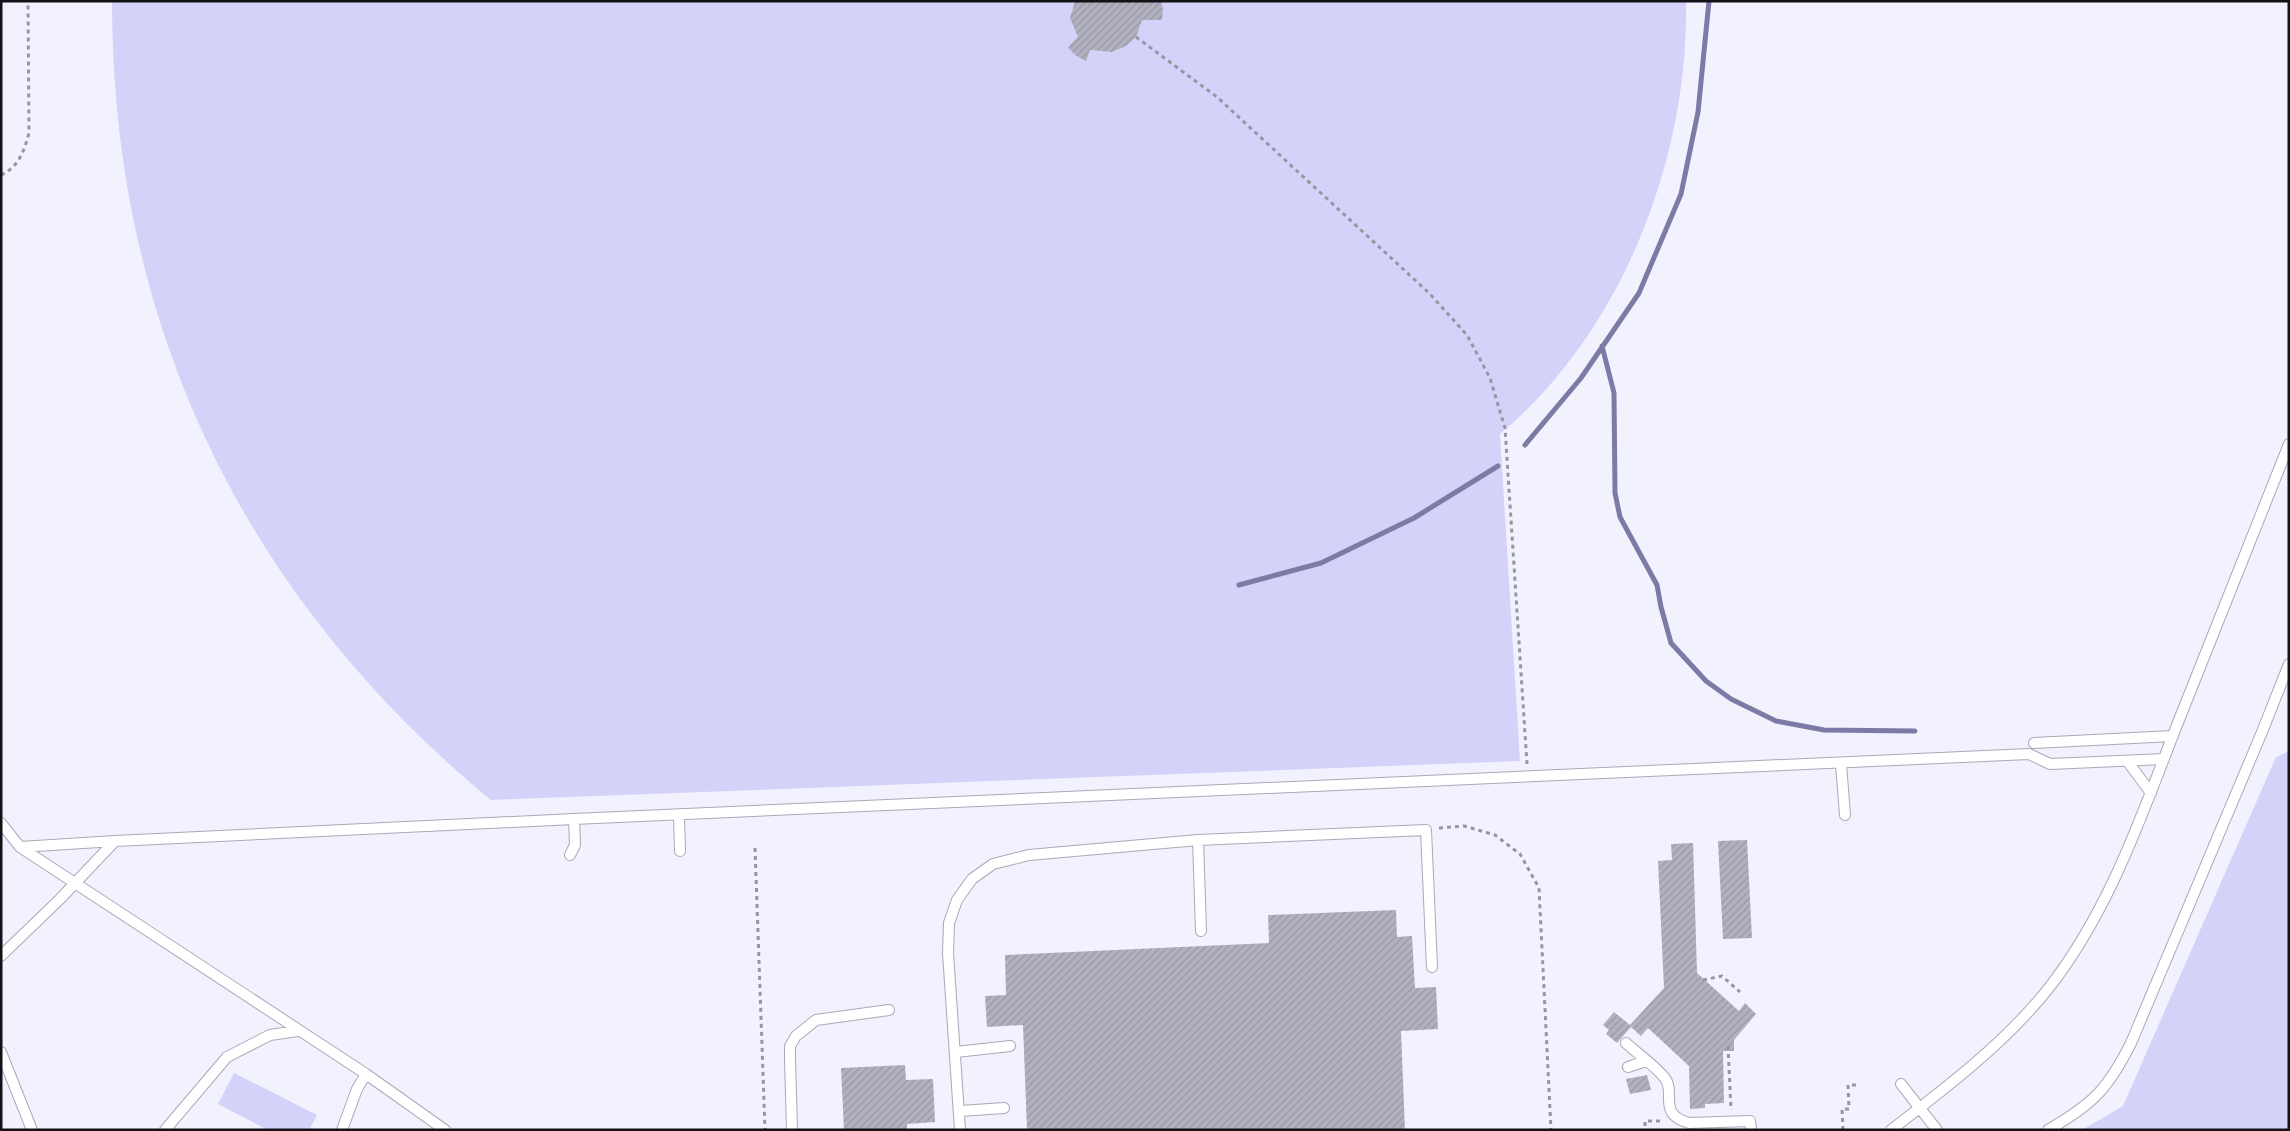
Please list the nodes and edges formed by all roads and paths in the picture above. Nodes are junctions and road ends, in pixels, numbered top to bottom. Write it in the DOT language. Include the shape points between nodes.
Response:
graph roads {
  1 [pos="28,1"];
  2 [pos="1136,37"];
  3 [pos="1,175"];
  4 [pos="2289,444"];
  5 [pos="2289,664"];
  6 [pos="2173,736"];
  7 [pos="2034,743"];
  8 [pos="2164,759"];
  9 [pos="2128,762"];
  10 [pos="1841,764"];
  11 [pos="1528,777"];
  12 [pos="2151,793"];
  13 [pos="1845,814"];
  14 [pos="679,816"];
  15 [pos="574,820"];
  16 [pos="1,823"];
  17 [pos="1426,830"];
  18 [pos="1198,840"];
  19 [pos="115,841"];
  20 [pos="20,848"];
  21 [pos="755,848"];
  22 [pos="680,852"];
  23 [pos="570,855"];
  24 [pos="74,884"];
  25 [pos="1201,931"];
  26 [pos="1,956"];
  27 [pos="1432,967"];
  28 [pos="1703,980"];
  29 [pos="1740,992"];
  30 [pos="889,1010"];
  31 [pos="298,1031"];
  32 [pos="1626,1043"];
  33 [pos="1010,1046"];
  34 [pos="1728,1046"];
  35 [pos="1,1052"];
  36 [pos="956,1052"];
  37 [pos="1646,1061"];
  38 [pos="1628,1067"];
  39 [pos="366,1074"];
  40 [pos="1901,1084"];
  41 [pos="1856,1085"];
  42 [pos="1920,1107"];
  43 [pos="1004,1108"];
  44 [pos="960,1111"];
  45 [pos="1732,1122"];
  46 [pos="32,1130"];
  47 [pos="165,1130"];
  48 [pos="342,1130"];
  49 [pos="445,1130"];
  50 [pos="765,1130"];
  51 [pos="792,1130"];
  52 [pos="960,1130"];
  53 [pos="1551,1130"];
  54 [pos="1751,1130"];
  55 [pos="1843,1130"];
  56 [pos="1891,1130"];
  57 [pos="1937,1130"];
  58 [pos="2048,1130"];
  1 -- 3 [label="path" via="29,133 24,153 9,171"];
  2 -- 11 [label="path" via="1217,97 1429,293 1467,335 1490,378 1505,428"];
  4 -- 6 [label="lane"];
  5 -- 58 [label="lane" via="2116,1072 2097,1096"];
  6 -- 7 [label="lane"];
  6 -- 8 [label="lane"];
  8 -- 9 [label="lane"];
  8 -- 12 [label="lane"];
  9 -- 10 [label="lane" via="2050,764 2029,754"];
  9 -- 12 [label="lane"];
  10 -- 11 [label="lane"];
  10 -- 13 [label="lane"];
  11 -- 14 [label="lane"];
  12 -- 42 [label="lane" via="2115,879 2092,923 2048,989 1999,1041"];
  14 -- 15 [label="lane"];
  14 -- 22 [label="lane"];
  15 -- 19 [label="lane"];
  15 -- 23 [label="lane" via="575,845"];
  16 -- 20 [label="lane"];
  17 -- 18 [label="lane"];
  17 -- 27 [label="lane"];
  17 -- 53 [label="path" via="1464,826 1495,835 1520,854 1539,888"];
  18 -- 25 [label="lane"];
  18 -- 36 [label="lane" via="1029,855 993,864 972,879 957,900 949,923 948,953"];
  19 -- 20 [label="lane"];
  19 -- 24 [label="lane"];
  20 -- 24 [label="lane"];
  21 -- 50 [label="path"];
  24 -- 26 [label="lane"];
  24 -- 31 [label="lane"];
  28 -- 29 [label="path" via="1722,976"];
  30 -- 51 [label="lane" via="816,1020 796,1036 790,1046"];
  31 -- 39 [label="lane"];
  31 -- 47 [label="lane" via="270,1036 227,1057"];
  32 -- 37 [label="lane"];
  33 -- 36 [label="lane"];
  34 -- 45 [label="path"];
  35 -- 46 [label="lane"];
  36 -- 44 [label="lane"];
  37 -- 38 [label="lane"];
  37 -- 45 [label="lane" via="1665,1078 1670,1110 1681,1121"];
  39 -- 48 [label="lane"];
  39 -- 49 [label="lane"];
  40 -- 42 [label="lane"];
  41 -- 55 [label="path" via="1848,1085 1849,1109 1842,1109"];
  42 -- 56 [label="lane"];
  42 -- 57 [label="lane"];
  43 -- 44 [label="lane"];
  44 -- 52 [label="lane"];
  45 -- 54 [label="lane" via="1750,1121"];
}
